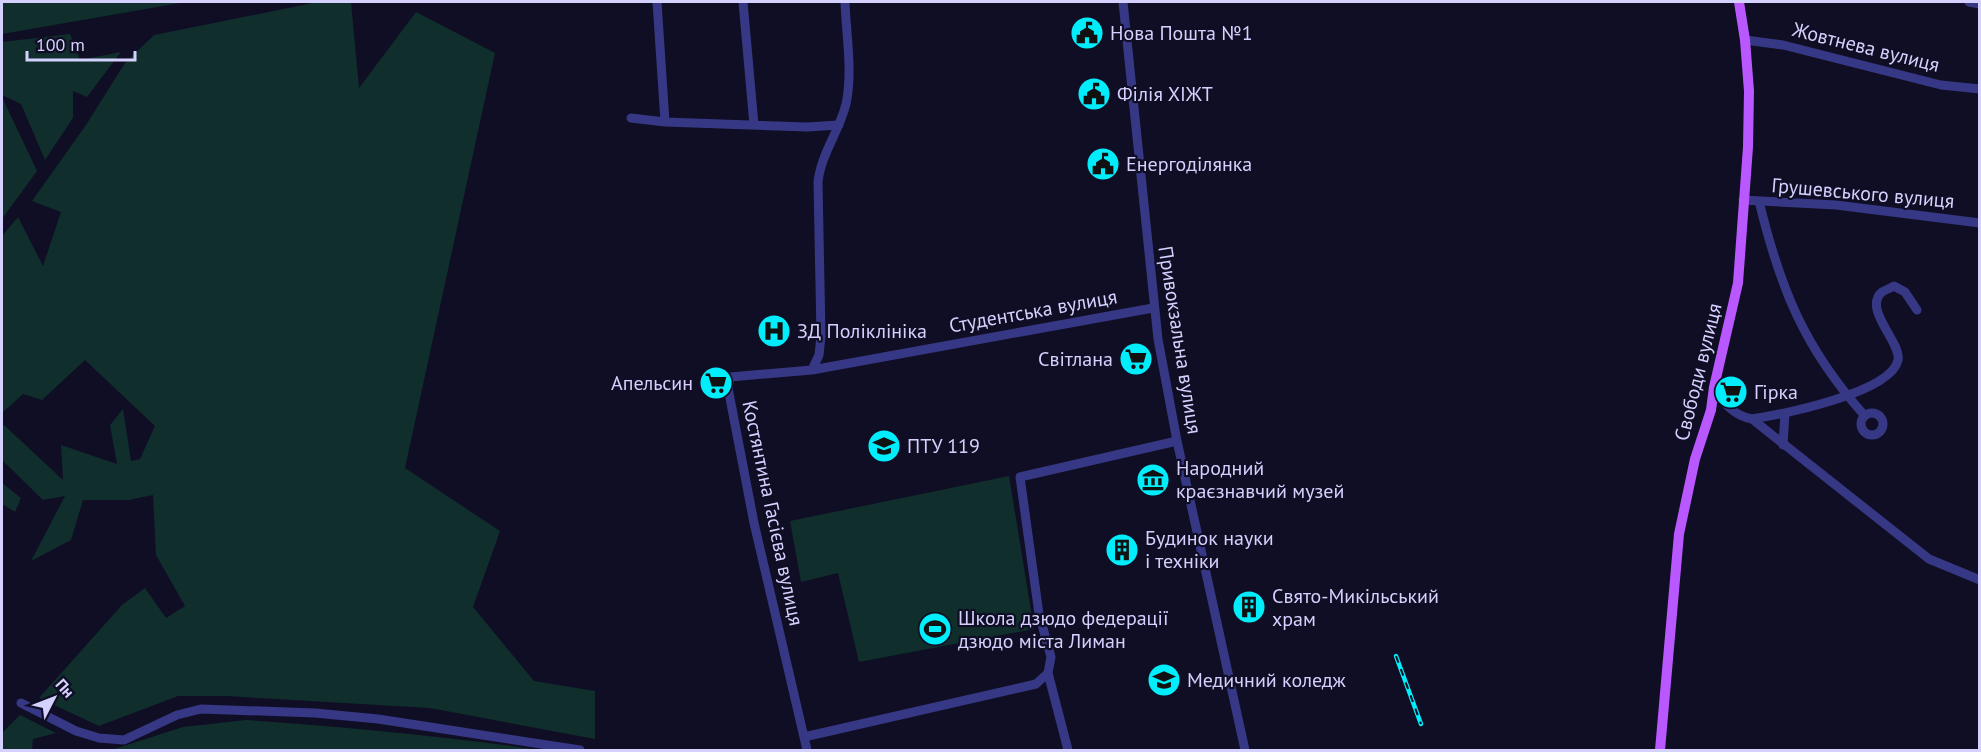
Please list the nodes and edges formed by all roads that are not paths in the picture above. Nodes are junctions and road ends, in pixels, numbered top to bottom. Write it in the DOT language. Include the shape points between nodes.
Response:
graph roads {
  1 [pos="657,2"];
  2 [pos="743,2"];
  3 [pos="845,2"];
  4 [pos="1123,2"];
  5 [pos="1739,2"];
  6 [pos="1969,2"];
  7 [pos="1980,4"];
  8 [pos="1745,40"];
  9 [pos="1980,89"];
  10 [pos="631,118"];
  11 [pos="666,122"];
  12 [pos="754,125"];
  13 [pos="839,125"];
  14 [pos="1743,200"];
  15 [pos="1759,201"];
  16 [pos="1980,223"];
  17 [pos="1153,308"];
  18 [pos="1917,310"];
  19 [pos="812,370"];
  20 [pos="1714,387"];
  21 [pos="1847,396"];
  22 [pos="1785,413"];
  23 [pos="1865,416"];
  24 [pos="1752,419"];
  25 [pos="1177,441"];
  26 [pos="1783,445"];
  27 [pos="1980,580"];
  28 [pos="1048,673"];
  29 [pos="21,703"];
  30 [pos="804,737"];
  31 [pos="580,750"];
  32 [pos="807,750"];
  33 [pos="1068,750"];
  34 [pos="1245,750"];
  35 [pos="1660,750"];
  1 -- 11 [label="street"];
  2 -- 12 [label="street"];
  3 -- 13 [label="street" via="848,83"];
  4 -- 17 [label="street, Привокзальна вулиця"];
  5 -- 8 [label="main road, Свободи вулиця"];
  6 -- 7 [label="street"];
  8 -- 9 [label="street, Жовтнева вулиця" via="1783,45 1941,85"];
  8 -- 14 [label="main road, Свободи вулиця" via="1749,91"];
  10 -- 11 [label="street"];
  11 -- 12 [label="street"];
  12 -- 13 [label="street"];
  13 -- 19 [label="street" via="820,168 821,336"];
  14 -- 15 [label="street, Грушевського вулиця"];
  14 -- 20 [label="main road, Свободи вулиця" via="1738,284"];
  15 -- 16 [label="street, Грушевського вулиця" via="1836,205"];
  15 -- 21 [label="street" via="1770,249 1798,321"];
  17 -- 19 [label="street, Студентська вулиця"];
  17 -- 25 [label="street, Привокзальна вулиця"];
  18 -- 21 [label="street" via="1905,292 1894,286 1881,293 1877,309 1899,358 1889,374"];
  19 -- 30 [label="street, Костянтина Гасієва вулиця" via="730,378 729,388 754,523"];
  20 -- 24 [label="street" via="1726,406 1741,417"];
  20 -- 35 [label="main road, Свободи вулиця" via="1679,534"];
  21 -- 22 [label="street"];
  21 -- 23 [label="street"];
  22 -- 24 [label="street"];
  22 -- 26 [label="street"];
  24 -- 26 [label="street"];
  25 -- 28 [label="street" via="1020,477 1039,614 1051,657"];
  25 -- 34 [label="street, Привокзальна вулиця"];
  26 -- 27 [label="street" via="1929,559"];
  28 -- 30 [label="street" via="1036,684"];
  28 -- 33 [label="street"];
  29 -- 31 [label="street" via="76,731 99,738 124,740 177,715 201,709 378,719"];
  30 -- 32 [label="street, Костянтина Гасієва вулиця"];
}
